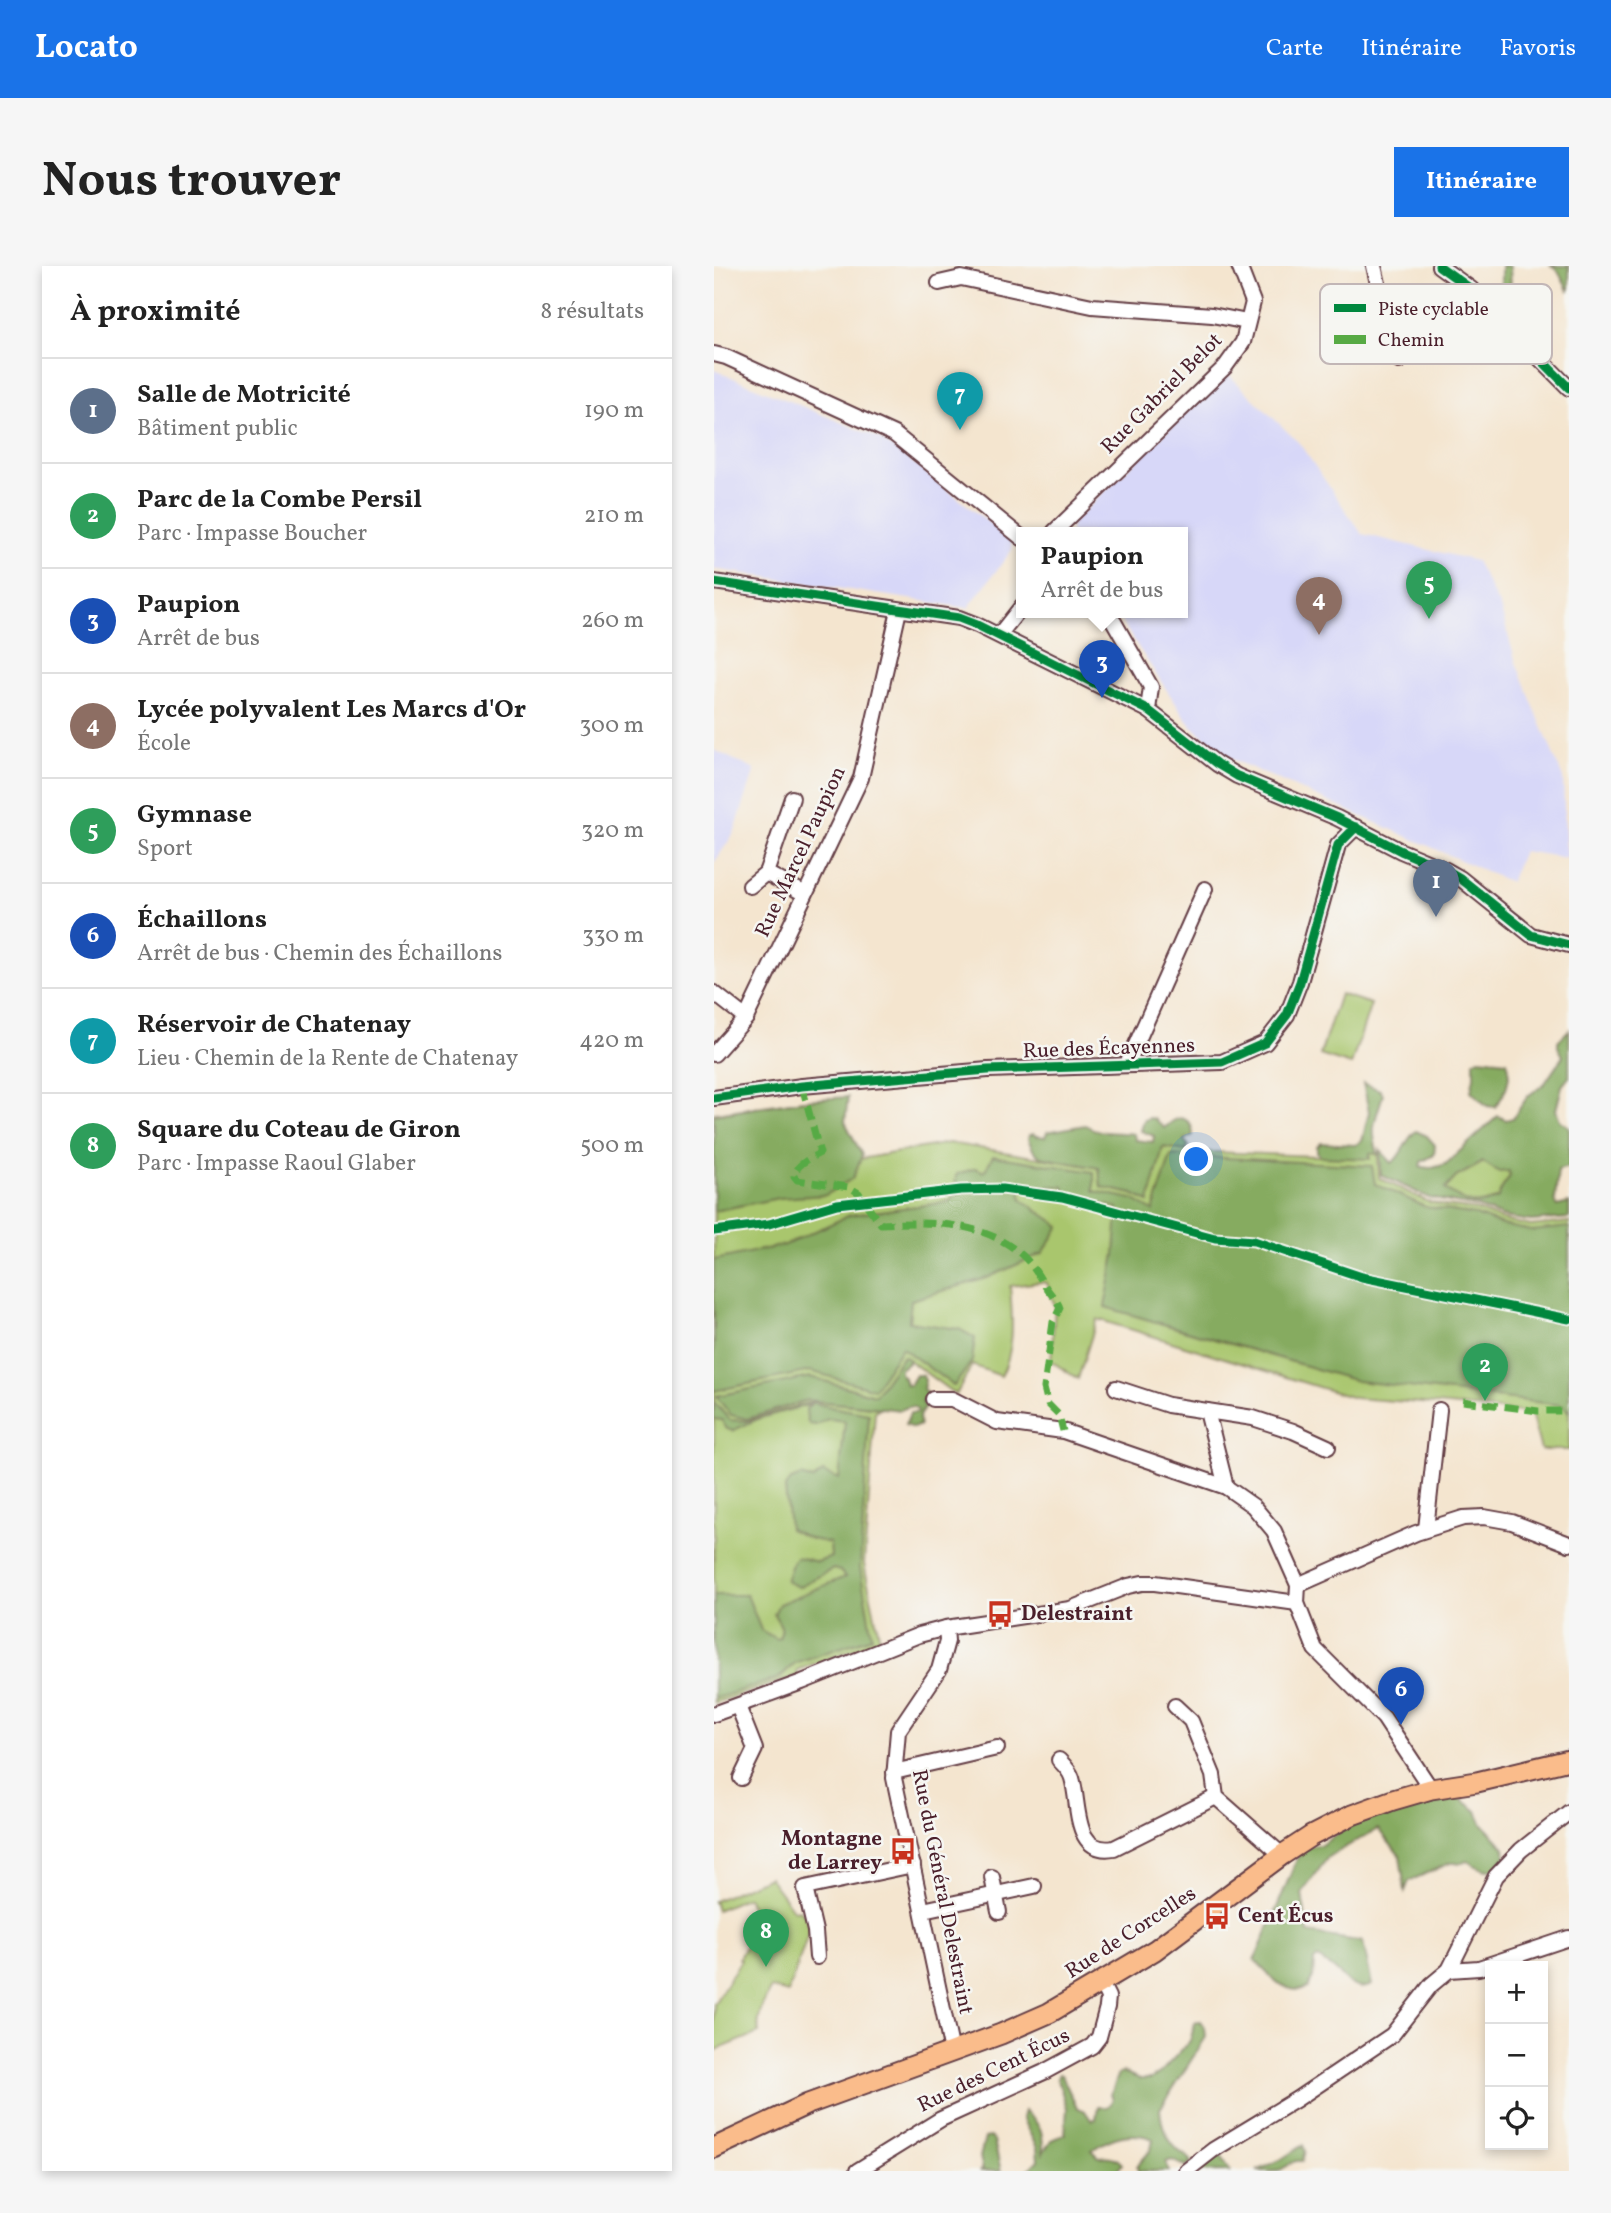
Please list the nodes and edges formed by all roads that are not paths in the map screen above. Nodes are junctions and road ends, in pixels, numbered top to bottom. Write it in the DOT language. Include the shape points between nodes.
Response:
graph roads {
  1 [pos="1239,266"];
  2 [pos="1374,266"];
  3 [pos="1439,266"];
  4 [pos="939,283"];
  5 [pos="1378,284"];
  6 [pos="1464,284"];
  7 [pos="1247,322"];
  8 [pos="714,354"];
  9 [pos="1545,364"];
  10 [pos="1569,388"];
  11 [pos="1059,527"];
  12 [pos="1016,534"];
  13 [pos="714,582"];
  14 [pos="899,610"];
  15 [pos="1016,613"];
  16 [pos="1111,618"];
  17 [pos="999,635"];
  18 [pos="1148,710"];
  19 [pos="792,797"];
  20 [pos="1356,827"];
  21 [pos="766,873"];
  22 [pos="750,886"];
  23 [pos="1205,890"];
  24 [pos="805,894"];
  25 [pos="1569,945"];
  26 [pos="714,993"];
  27 [pos="746,1018"];
  28 [pos="714,1055"];
  29 [pos="1127,1065"];
  30 [pos="714,1098"];
  31 [pos="1116,1388"];
  32 [pos="933,1399"];
  33 [pos="1439,1410"];
  34 [pos="1207,1411"];
  35 [pos="1328,1447"];
  36 [pos="1226,1487"];
  37 [pos="1426,1529"];
  38 [pos="1569,1544"];
  39 [pos="1298,1585"];
  40 [pos="1297,1602"];
  41 [pos="946,1628"];
  42 [pos="738,1706"];
  43 [pos="1175,1706"];
  44 [pos="714,1714"];
  45 [pos="997,1748"];
  46 [pos="1059,1760"];
  47 [pos="1569,1760"];
  48 [pos="894,1772"];
  49 [pos="741,1778"];
  50 [pos="1431,1789"];
  51 [pos="1216,1797"];
  52 [pos="1569,1812"];
  53 [pos="1282,1855"];
  54 [pos="913,1865"];
  55 [pos="992,1877"];
  56 [pos="1034,1886"];
  57 [pos="995,1894"];
  58 [pos="923,1910"];
  59 [pos="999,1912"];
  60 [pos="1569,1938"];
  61 [pos="817,1957"];
  62 [pos="1449,1970"];
  63 [pos="1101,1983"];
  64 [pos="952,2052"];
  65 [pos="714,2148"];
  66 [pos="857,2171"];
  67 [pos="1186,2171"];
  1 -- 7 [label="street, Rue Gabriel Belot" via="1253,302"];
  2 -- 5 [label="street"];
  3 -- 6 [label="street"];
  4 -- 7 [label="street" via="961,278 1092,306"];
  7 -- 11 [label="street, Rue Gabriel Belot" via="1243,342 1224,367"];
  8 -- 12 [label="street" via="894,434"];
  9 -- 10 [label="street"];
  13 -- 14 [label="street"];
  14 -- 17 [label="street" via="958,618"];
  14 -- 24 [label="street, Rue Marcel Paupion" via="861,778"];
  15 -- 17 [label="street"];
  16 -- 18 [label="street" via="1152,687"];
  17 -- 18 [label="street"];
  18 -- 20 [label="street" via="1227,770"];
  19 -- 21 [label="street"];
  20 -- 25 [label="street" via="1460,878 1531,935"];
  20 -- 29 [label="street, Rue des Écayennes" via="1338,845 1300,982 1287,1015 1265,1043 1222,1062"];
  21 -- 22 [label="street"];
  21 -- 24 [label="street"];
  23 -- 29 [label="street"];
  24 -- 27 [label="street, Rue Marcel Paupion"];
  26 -- 27 [label="street"];
  27 -- 28 [label="street, Rue Marcel Paupion"];
  29 -- 30 [label="street, Rue des Écayennes" via="988,1070"];
  31 -- 34 [label="street" via="1168,1405"];
  32 -- 36 [label="street" via="952,1399 997,1422 1063,1431"];
  33 -- 37 [label="street"];
  34 -- 35 [label="street" via="1253,1418"];
  34 -- 36 [label="street"];
  36 -- 39 [label="street" via="1275,1531"];
  37 -- 38 [label="street" via="1456,1519 1484,1517 1525,1526"];
  37 -- 39 [label="street"];
  39 -- 40 [label="street"];
  40 -- 41 [label="street" via="1142,1583 1070,1609"];
  40 -- 50 [label="street" via="1320,1656 1384,1718"];
  41 -- 42 [label="street"];
  41 -- 48 [label="street, Rue du Général Delestraint" via="939,1671 898,1731"];
  42 -- 44 [label="street"];
  42 -- 49 [label="street" via="755,1749"];
  43 -- 51 [label="street" via="1191,1721 1213,1775"];
  45 -- 48 [label="street"];
  46 -- 51 [label="street" via="1072,1774 1086,1840 1103,1850"];
  47 -- 50 [label="main road, Rue de Corcelles"];
  48 -- 54 [label="street, Rue du Général Delestraint"];
  50 -- 53 [label="main road, Rue de Corcelles" via="1352,1815"];
  51 -- 53 [label="street"];
  52 -- 62 [label="street" via="1496,1876"];
  53 -- 63 [label="main road, Rue de Corcelles" via="1155,1950"];
  54 -- 58 [label="street, Rue du Général Delestraint"];
  54 -- 61 [label="street" via="805,1888"];
  55 -- 57 [label="street"];
  56 -- 57 [label="street"];
  57 -- 58 [label="street"];
  57 -- 59 [label="street"];
  58 -- 64 [label="street, Rue du Général Delestraint"];
  60 -- 62 [label="street" via="1479,1968"];
  62 -- 67 [label="street" via="1431,1985 1392,2035"];
  63 -- 64 [label="main road, Rue de Corcelles" via="1049,2013"];
  63 -- 66 [label="street, Rue des Cent Écus" via="1107,2007 1092,2046 941,2119"];
  64 -- 65 [label="main road, Rue de Corcelles" via="808,2104"];
}
